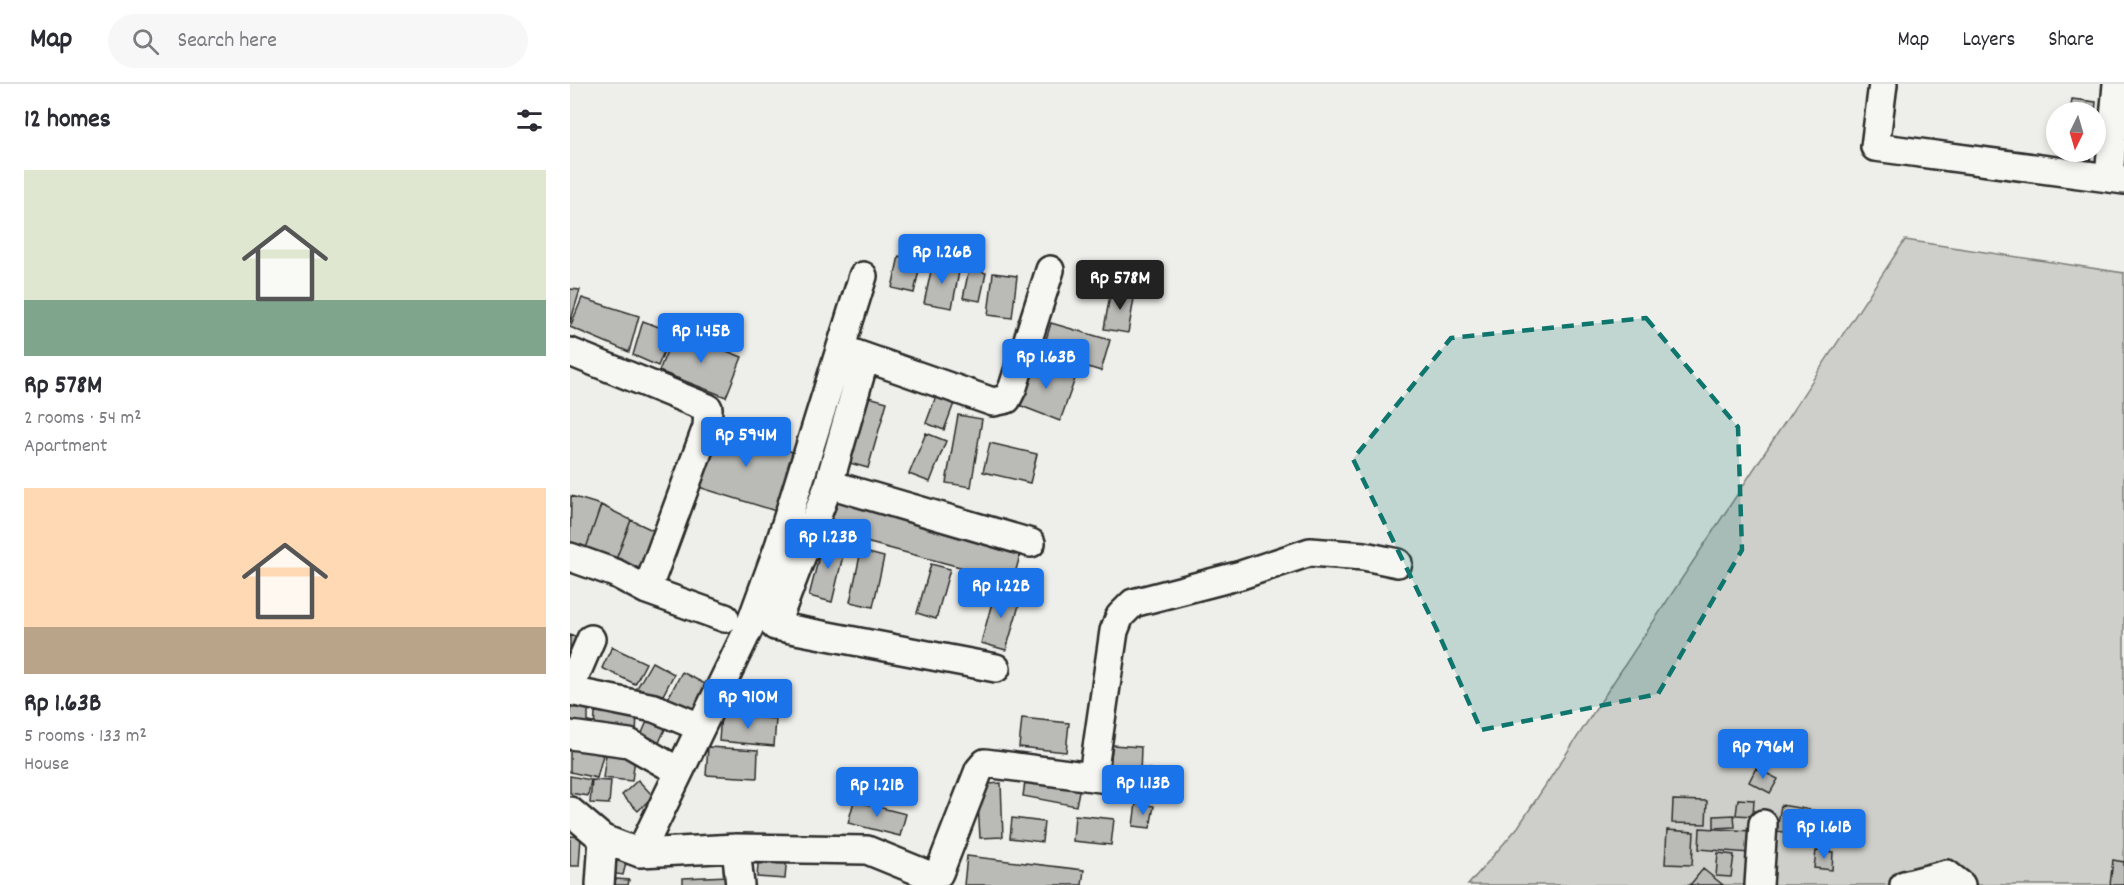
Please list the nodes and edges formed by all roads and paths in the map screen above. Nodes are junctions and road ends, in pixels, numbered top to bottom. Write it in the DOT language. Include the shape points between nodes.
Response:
graph roads {
  1 [pos="1882,84"];
  2 [pos="2117,84"];
  3 [pos="2124,85"];
  4 [pos="2117,178"];
  5 [pos="1050,270"];
  6 [pos="862,276"];
  7 [pos="840,348"];
  8 [pos="570,352"];
  9 [pos="865,358"];
  10 [pos="829,484"];
  11 [pos="1031,543"];
  12 [pos="570,557"];
  13 [pos="1398,563"];
  14 [pos="647,591"];
  15 [pos="725,618"];
  16 [pos="591,639"];
  17 [pos="996,668"];
  18 [pos="570,690"];
  19 [pos="700,727"];
  20 [pos="570,735"];
  21 [pos="678,771"];
  22 [pos="1094,775"];
  23 [pos="1154,785"];
  24 [pos="570,811"];
  25 [pos="1763,824"];
  26 [pos="603,839"];
  27 [pos="736,848"];
  28 [pos="640,853"];
  29 [pos="600,885"];
  30 [pos="740,885"];
  31 [pos="1759,885"];
  32 [pos="1904,885"];
  33 [pos="1961,885"];
  1 -- 4 [label="street" via="1875,147"];
  2 -- 3 [label="street"];
  2 -- 4 [label="street"];
  5 -- 9 [label="street" via="1007,399 993,402"];
  6 -- 7 [label="street"];
  7 -- 9 [label="street"];
  7 -- 19 [label="street" via="779,546 749,627"];
  8 -- 14 [label="street" via="708,408 707,427 665,525"];
  9 -- 10 [label="street"];
  10 -- 11 [label="street"];
  10 -- 17 [label="street" via="775,626"];
  12 -- 14 [label="street" via="615,573"];
  13 -- 22 [label="street" via="1310,552 1241,576 1133,603 1120,616 1114,631"];
  14 -- 15 [label="street"];
  16 -- 18 [label="street"];
  18 -- 19 [label="street" via="654,708"];
  19 -- 21 [label="street"];
  20 -- 21 [label="street" via="629,743"];
  21 -- 28 [label="street"];
  22 -- 23 [label="street"];
  22 -- 27 [label="street" via="985,763 939,873 926,874 867,850"];
  24 -- 26 [label="street"];
  25 -- 31 [label="street"];
  26 -- 28 [label="street"];
  26 -- 29 [label="street"];
  27 -- 28 [label="street"];
  27 -- 30 [label="street"];
  32 -- 33 [label="street" via="1947,874"];
}
